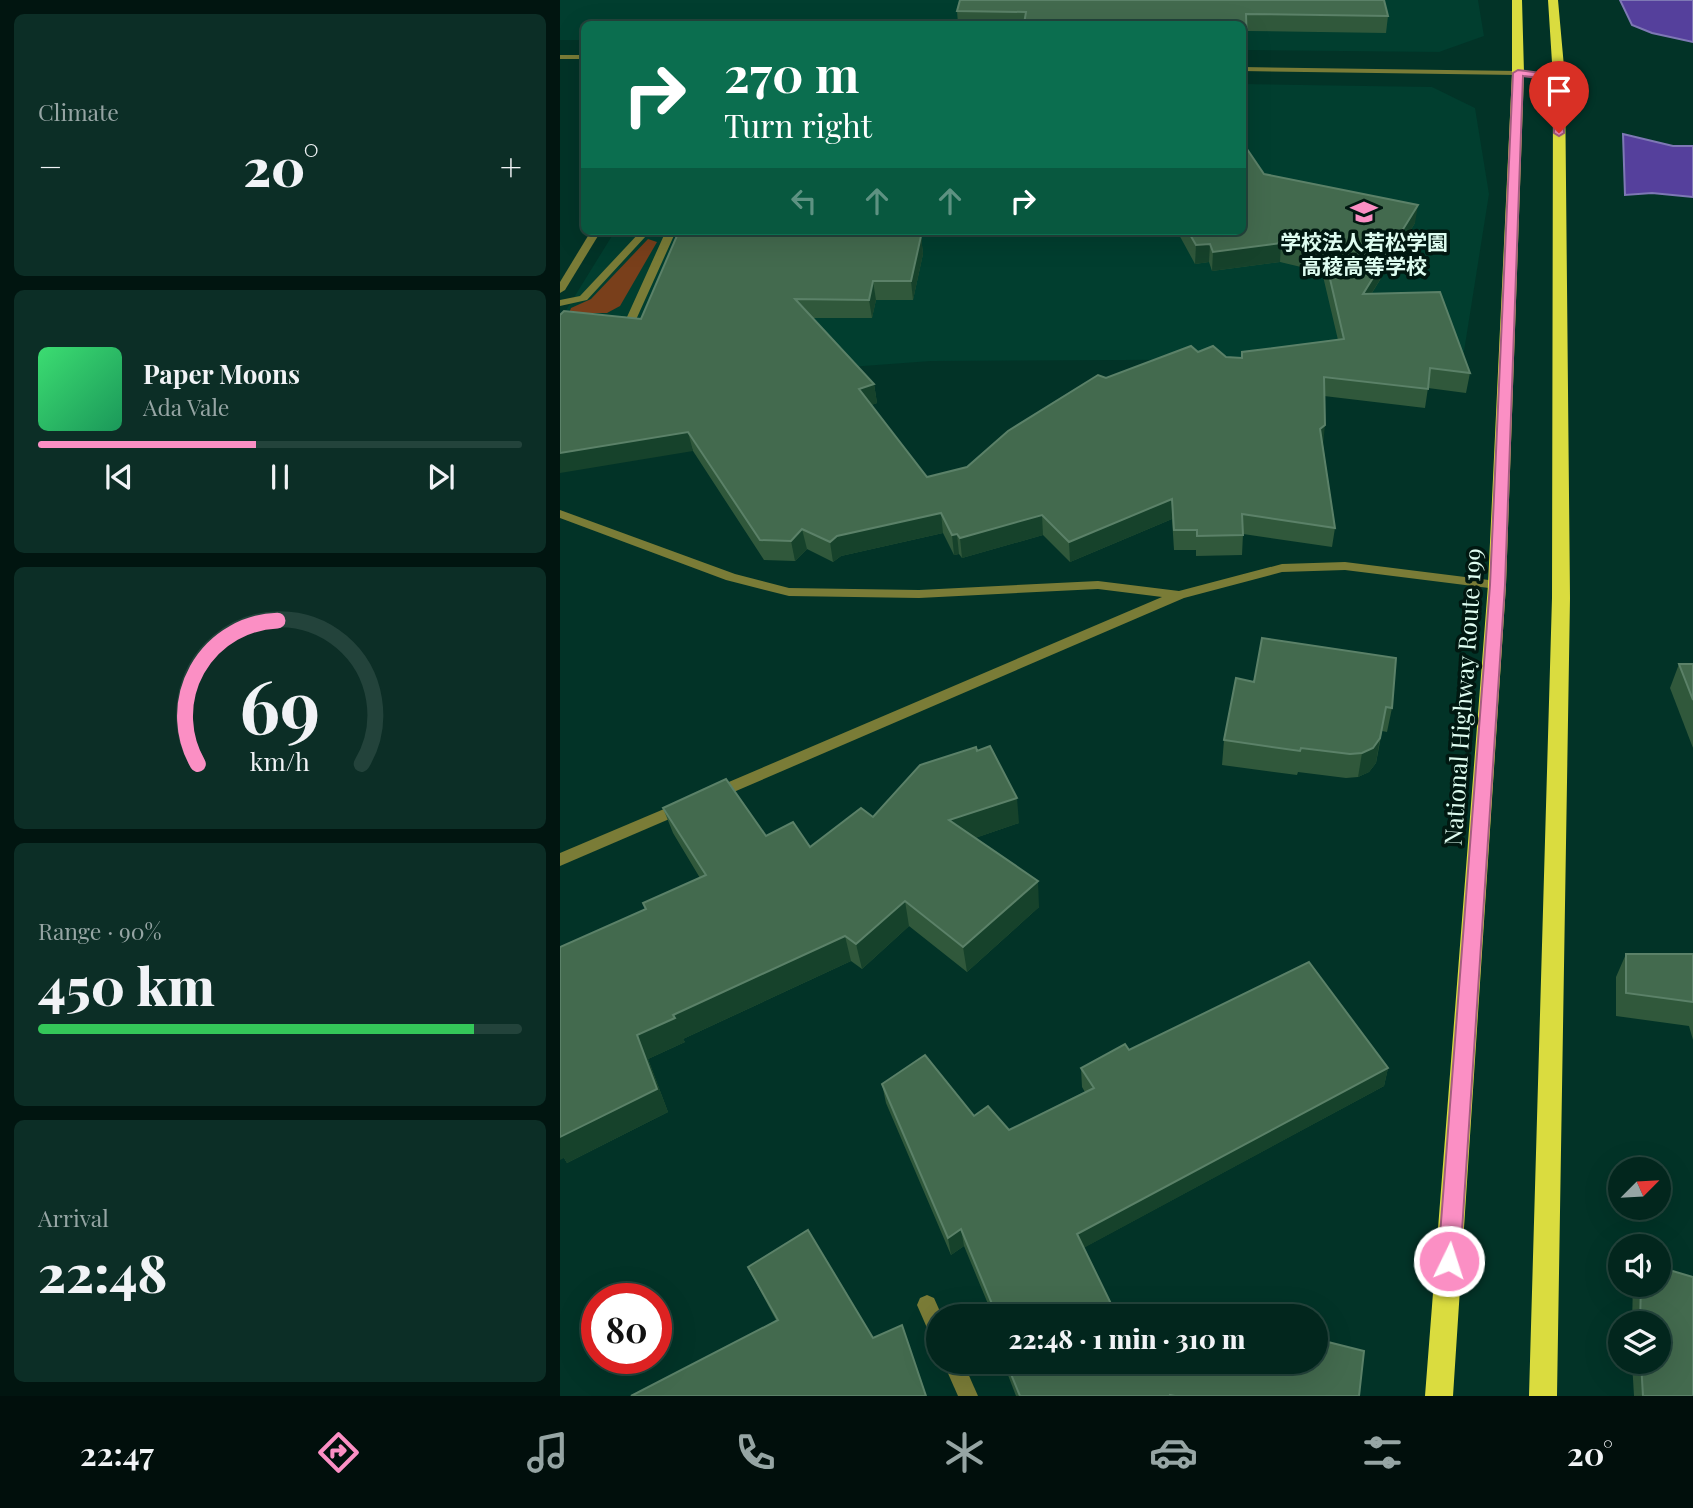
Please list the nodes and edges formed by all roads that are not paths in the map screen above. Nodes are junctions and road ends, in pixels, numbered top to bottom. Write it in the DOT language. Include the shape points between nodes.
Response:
graph roads {
  1 [pos="1517,0"];
  2 [pos="1553,0"];
  3 [pos="560,57"];
  4 [pos="581,57"];
  5 [pos="1246,69"];
  6 [pos="1518,73"];
  7 [pos="1559,78"];
  8 [pos="594,235"];
  9 [pos="642,235"];
  10 [pos="669,235"];
  11 [pos="560,290"];
  12 [pos="560,303"];
  13 [pos="607,318"];
  14 [pos="560,514"];
  15 [pos="1497,585"];
  16 [pos="1180,595"];
  17 [pos="560,860"];
  18 [pos="958,1374"];
  19 [pos="968,1396"];
  20 [pos="1439,1396"];
  21 [pos="1543,1396"];
  1 -- 6 [label="highway, National Highway Route 199"];
  2 -- 7 [label="highway"];
  3 -- 4 [label="street"];
  5 -- 6 [label="street"];
  6 -- 7 [label="street"];
  6 -- 15 [label="highway, National Highway Route 199"];
  7 -- 21 [label="highway" via="1561,598"];
  8 -- 11 [label="street"];
  9 -- 12 [label="street" via="583,298"];
  10 -- 13 [label="street" via="631,320"];
  14 -- 16 [label="street" via="731,577 789,592 919,594 1098,585"];
  15 -- 16 [label="street" via="1345,566 1282,568"];
  15 -- 20 [label="highway, National Highway Route 199"];
  16 -- 17 [label="street"];
  18 -- 19 [label="street"];
}
